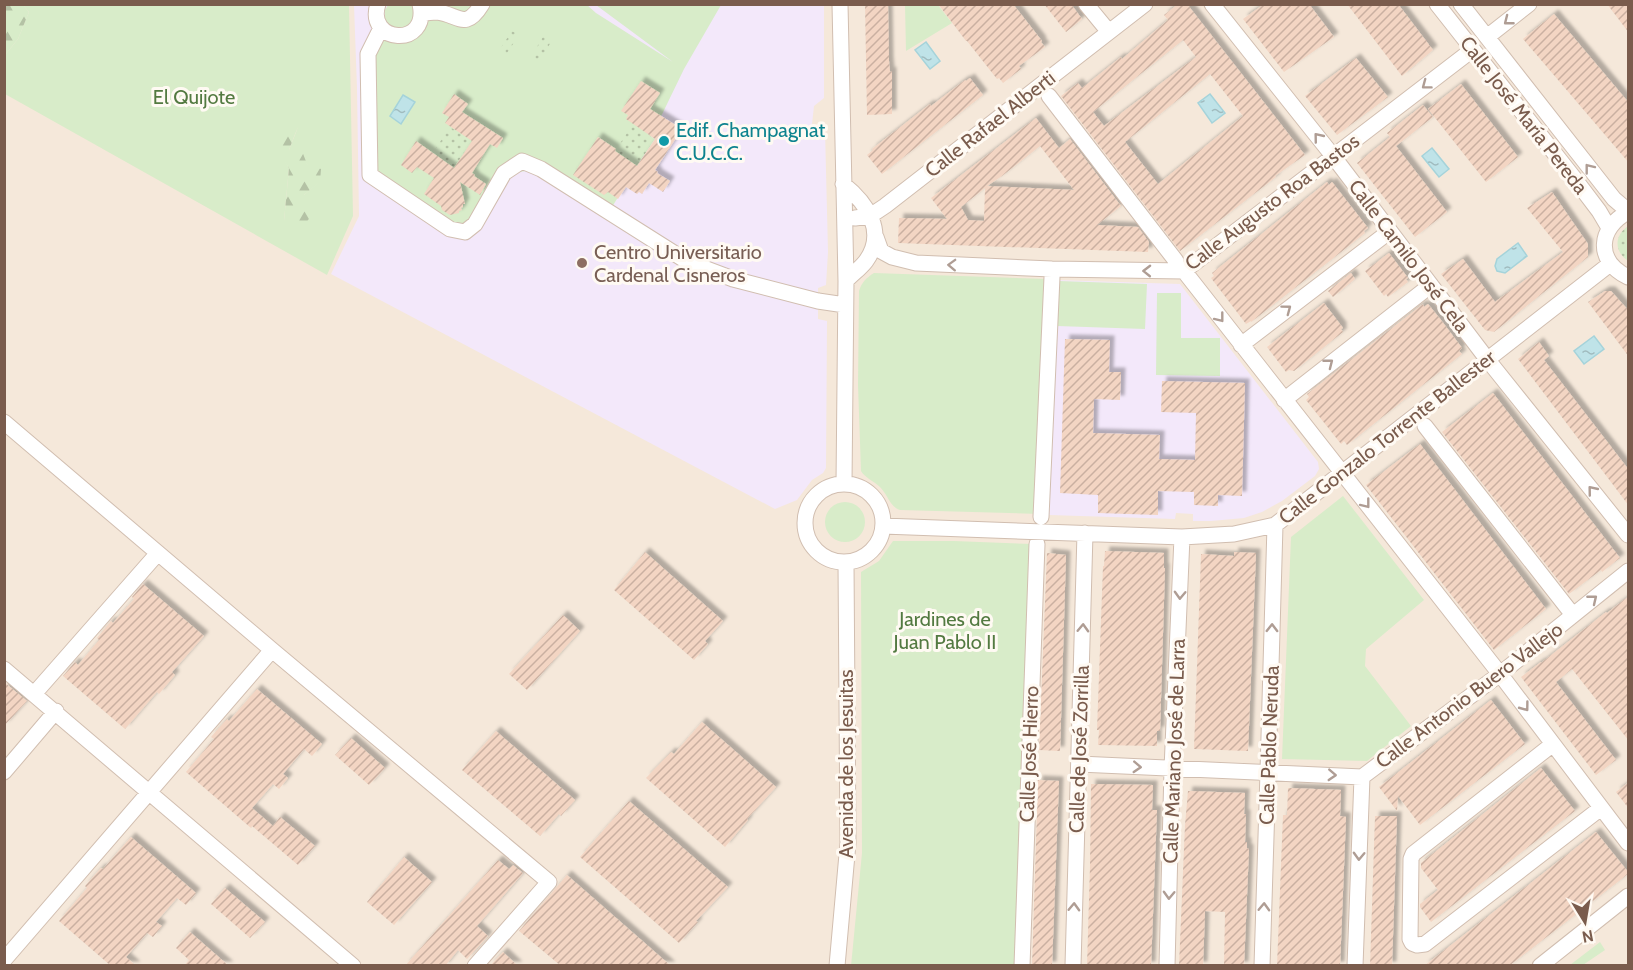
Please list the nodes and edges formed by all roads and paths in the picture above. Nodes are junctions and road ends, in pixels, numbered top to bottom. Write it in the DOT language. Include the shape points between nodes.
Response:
graph roads {
  1 [pos="378,4"];
  2 [pos="482,4"];
  3 [pos="840,4"];
  4 [pos="1086,4"];
  5 [pos="1145,4"];
  6 [pos="1212,4"];
  7 [pos="1437,4"];
  8 [pos="1461,4"];
  9 [pos="1529,4"];
  10 [pos="421,9"];
  11 [pos="381,28"];
  12 [pos="1109,32"];
  13 [pos="1487,38"];
  14 [pos="1472,50"];
  15 [pos="1049,96"];
  16 [pos="1333,156"];
  17 [pos="843,184"];
  18 [pos="1629,211"];
  19 [pos="864,222"];
  20 [pos="1608,228"];
  21 [pos="1390,231"];
  22 [pos="1610,264"];
  23 [pos="1180,266"];
  24 [pos="1052,277"];
  25 [pos="1629,277"];
  26 [pos="846,281"];
  27 [pos="1431,285"];
  28 [pos="845,305"];
  29 [pos="1241,345"];
  30 [pos="1487,359"];
  31 [pos="1284,400"];
  32 [pos="4,422"];
  33 [pos="1425,426"];
  34 [pos="1341,474"];
  35 [pos="844,483"];
  36 [pos="1041,517"];
  37 [pos="1275,525"];
  38 [pos="884,526"];
  39 [pos="1086,533"];
  40 [pos="1629,535"];
  41 [pos="1182,537"];
  42 [pos="1037,543"];
  43 [pos="158,553"];
  44 [pos="846,563"];
  45 [pos="1629,571"];
  46 [pos="1573,615"];
  47 [pos="272,650"];
  48 [pos="4,669"];
  49 [pos="1500,674"];
  50 [pos="34,694"];
  51 [pos="56,711"];
  52 [pos="1553,744"];
  53 [pos="1079,764"];
  54 [pos="1172,769"];
  55 [pos="4,772"];
  56 [pos="1268,772"];
  57 [pos="1362,777"];
  58 [pos="150,792"];
  59 [pos="1601,808"];
  60 [pos="1629,843"];
  61 [pos="1629,896"];
  62 [pos="4,960"];
  63 [pos="353,966"];
  64 [pos="475,966"];
  65 [pos="837,966"];
  66 [pos="1022,966"];
  67 [pos="1072,966"];
  68 [pos="1167,966"];
  69 [pos="1262,966"];
  70 [pos="1355,966"];
  71 [pos="1540,966"];
  1 -- 11 [label="street" via="375,15"];
  2 -- 10 [label="street" via="477,13 460,20"];
  3 -- 17 [label="street"];
  4 -- 12 [label="street"];
  5 -- 12 [label="street, Calle Rafael Alberti"];
  16 -- 6 [label="street, Calle Camilo José Cela, one-way"];
  7 -- 14 [label="street, Calle José María Pereda"];
  8 -- 13 [label="street, Calle José María Pereda"];
  9 -- 13 [label="street, one-way"];
  10 -- 11 [label="street" via="421,21 411,33 395,36"];
  11 -- 28 [label="street" via="368,54 370,175 450,229 465,232 475,224 504,173 522,162 541,169 688,262 744,282"];
  12 -- 19 [label="street, Calle Rafael Alberti"];
  18 -- 13 [label="street, Calle José María Pereda, one-way" via="1614,199"];
  14 -- 16 [label="street, Calle Augusto Roa Bastos, one-way"];
  14 -- 20 [label="street, Calle José María Pereda" via="1599,211"];
  15 -- 23 [label="street"];
  16 -- 21 [label="street, Calle Camilo José Cela"];
  16 -- 23 [label="street, Calle Augusto Roa Bastos"];
  17 -- 19 [label="street"];
  17 -- 19 [label="street" via="855,194"];
  18 -- 20 [label="street"];
  23 -- 19 [label="street, Calle Augusto Roa Bastos, one-way" via="1052,269 916,263 881,251"];
  19 -- 26 [label="street"];
  19 -- 26 [label="street" via="872,250"];
  20 -- 22 [label="street" via="1605,252"];
  21 -- 27 [label="street, Calle Camilo José Cela"];
  29 -- 21 [label="street, one-way"];
  22 -- 25 [label="street"];
  22 -- 30 [label="street, Calle Gonzalo Torrente Ballester"];
  23 -- 29 [label="street, one-way"];
  24 -- 36 [label="street"];
  26 -- 28 [label="street"];
  27 -- 30 [label="street, Calle Camilo José Cela"];
  31 -- 27 [label="street, one-way"];
  28 -- 35 [label="street"];
  29 -- 31 [label="street"];
  30 -- 34 [label="street, Calle Gonzalo Torrente Ballester"];
  40 -- 30 [label="street, Calle Camilo José Cela, one-way"];
  31 -- 34 [label="street"];
  32 -- 43 [label="street"];
  33 -- 46 [label="street"];
  34 -- 37 [label="street, Calle Gonzalo Torrente Ballester"];
  34 -- 49 [label="street, one-way"];
  35 -- 38 [label="street" via="868,492 877,501"];
  35 -- 44 [label="street" via="820,491 811,500 804,525 813,548 834,562"];
  37 -- 41 [label="street, Calle Gonzalo Torrente Ballester" via="1234,534"];
  56 -- 37 [label="street, Calle Pablo Neruda, one-way"];
  38 -- 39 [label="street, Calle Gonzalo Torrente Ballester"];
  38 -- 44 [label="street" via="876,547 868,555"];
  39 -- 41 [label="street, Calle Gonzalo Torrente Ballester"];
  53 -- 39 [label="street, Calle de José Zorrilla, one-way"];
  41 -- 54 [label="street, Calle Mariano José de Larra, one-way"];
  42 -- 66 [label="street, Calle José Hierro"];
  43 -- 47 [label="street"];
  43 -- 50 [label="street"];
  44 -- 65 [label="street, Avenida de los Jesuitas" via="848,843"];
  46 -- 45 [label="street, Calle Antonio Buero Vallejo, one-way"];
  46 -- 49 [label="street, Calle Antonio Buero Vallejo"];
  47 -- 58 [label="street"];
  47 -- 64 [label="street" via="549,882"];
  48 -- 50 [label="street"];
  49 -- 52 [label="street, one-way"];
  49 -- 57 [label="street, Calle Antonio Buero Vallejo"];
  50 -- 51 [label="street"];
  51 -- 55 [label="street"];
  51 -- 58 [label="street"];
  52 -- 59 [label="street"];
  52 -- 59 [label="street" via="1413,854 1412,944 1425,944"];
  53 -- 54 [label="street, Calle Antonio Buero Vallejo, one-way"];
  67 -- 53 [label="street, Calle de José Zorrilla, one-way"];
  54 -- 56 [label="street, Calle Antonio Buero Vallejo"];
  54 -- 68 [label="street, Calle Mariano José de Larra, one-way"];
  56 -- 57 [label="street, Calle Antonio Buero Vallejo, one-way"];
  69 -- 56 [label="street, Calle Pablo Neruda, one-way"];
  57 -- 70 [label="street, one-way"];
  58 -- 62 [label="street"];
  58 -- 63 [label="street"];
  59 -- 60 [label="street"];
  61 -- 71 [label="street"];
}
